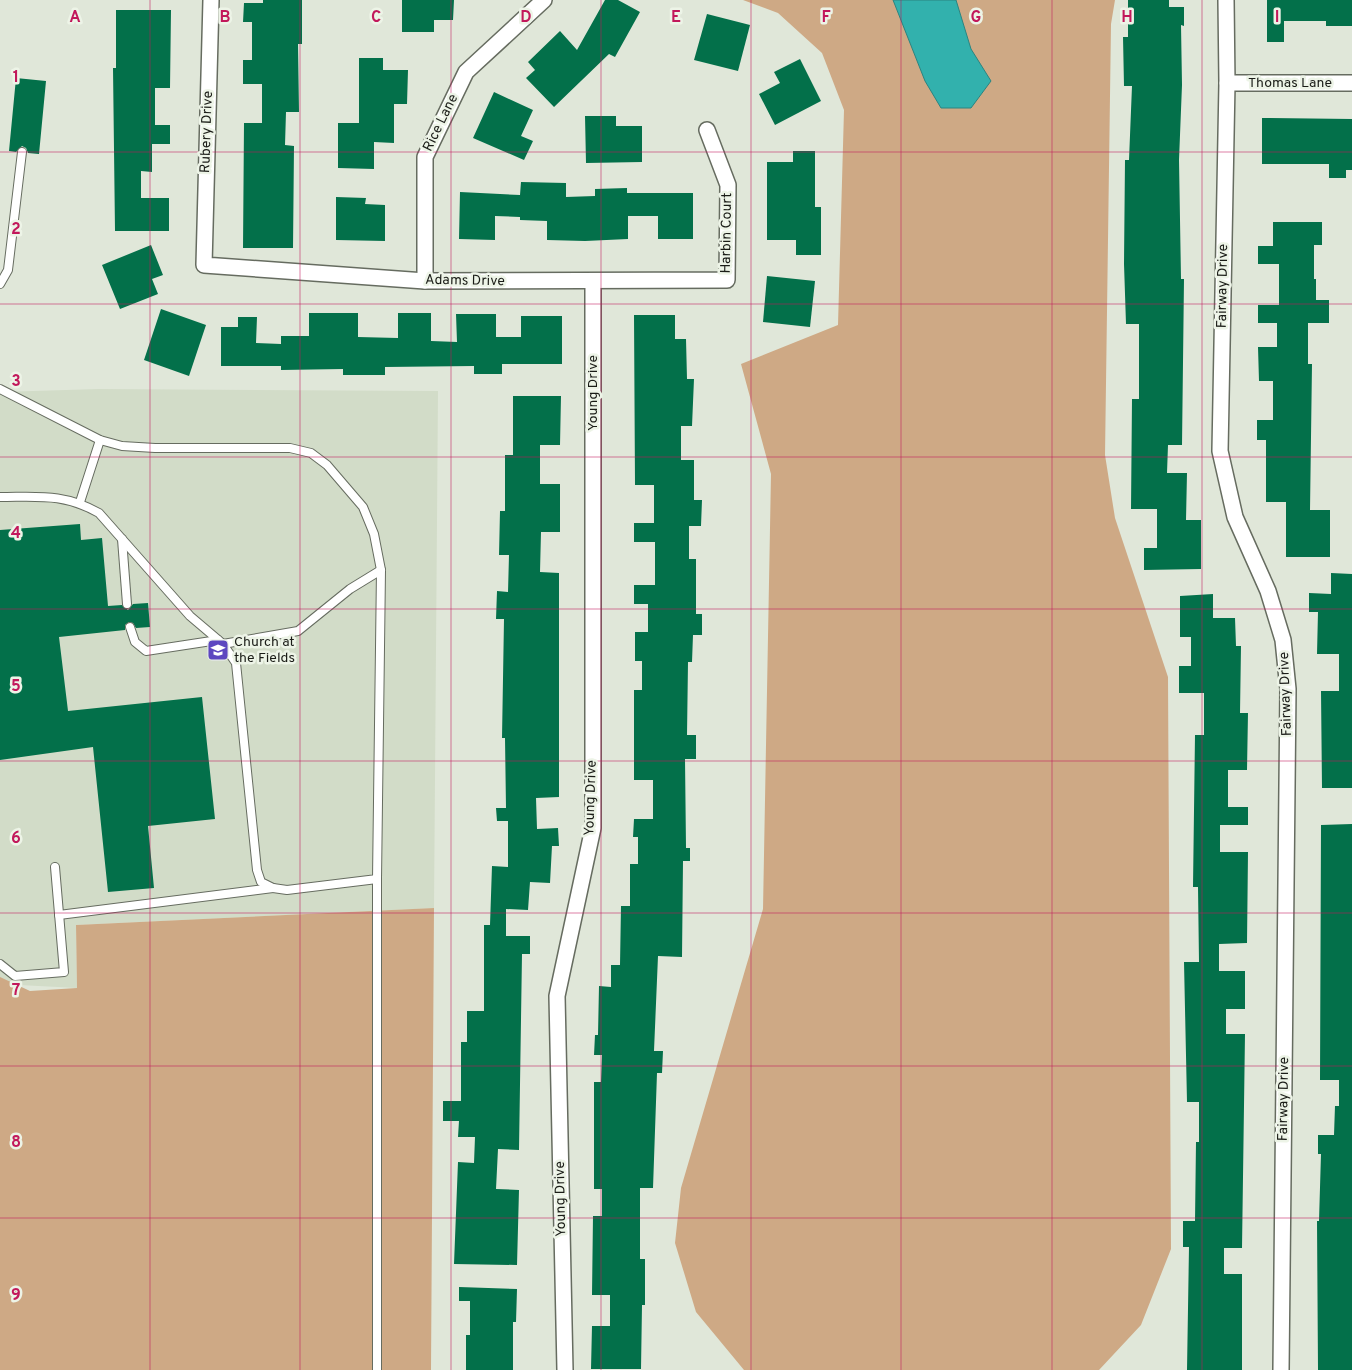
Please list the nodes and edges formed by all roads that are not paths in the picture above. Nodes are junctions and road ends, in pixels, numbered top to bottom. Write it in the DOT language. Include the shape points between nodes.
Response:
graph roads {
  1 [pos="211,0"];
  2 [pos="544,0"];
  3 [pos="1226,0"];
  4 [pos="1227,83"];
  5 [pos="1352,83"];
  6 [pos="707,130"];
  7 [pos="22,152"];
  8 [pos="204,265"];
  9 [pos="727,280"];
  10 [pos="425,282"];
  11 [pos="593,282"];
  12 [pos="0,284"];
  13 [pos="0,389"];
  14 [pos="100,440"];
  15 [pos="0,497"];
  16 [pos="80,502"];
  17 [pos="122,539"];
  18 [pos="381,570"];
  19 [pos="127,604"];
  20 [pos="130,627"];
  21 [pos="220,642"];
  22 [pos="55,867"];
  23 [pos="377,879"];
  24 [pos="273,888"];
  25 [pos="59,915"];
  26 [pos="0,964"];
  27 [pos="377,1370"];
  28 [pos="564,1370"];
  29 [pos="1281,1370"];
  1 -- 8 [label="street, Rubery Drive"];
  2 -- 10 [label="street, Rice Lane" via="466,72 425,157"];
  3 -- 4 [label="street, Fairway Drive"];
  4 -- 5 [label="street, Thomas Lane"];
  4 -- 29 [label="street, Fairway Drive" via="1220,450 1235,518 1268,591 1283,640 1288,689"];
  6 -- 9 [label="street, Harbin Court" via="728,185"];
  7 -- 12 [label="lane" via="8,270"];
  8 -- 10 [label="street, Adams Drive"];
  9 -- 11 [label="street, Adams Drive"];
  10 -- 11 [label="street, Adams Drive"];
  11 -- 28 [label="street, Young Drive" via="593,828 557,996"];
  13 -- 14 [label="lane"];
  14 -- 16 [label="lane"];
  14 -- 18 [label="lane" via="138,447 290,448 311,454 327,465 363,506 374,534"];
  15 -- 16 [label="lane" via="59,497"];
  16 -- 17 [label="lane" via="99,513"];
  17 -- 19 [label="lane"];
  17 -- 21 [label="lane" via="190,616"];
  18 -- 21 [label="lane" via="350,589 298,631"];
  18 -- 23 [label="lane"];
  20 -- 21 [label="lane" via="135,642 146,651"];
  21 -- 24 [label="lane" via="236,663 256,870 261,882"];
  22 -- 25 [label="lane"];
  23 -- 24 [label="lane" via="287,890"];
  23 -- 27 [label="lane"];
  24 -- 25 [label="lane"];
  25 -- 26 [label="lane" via="64,972 15,976"];
}
